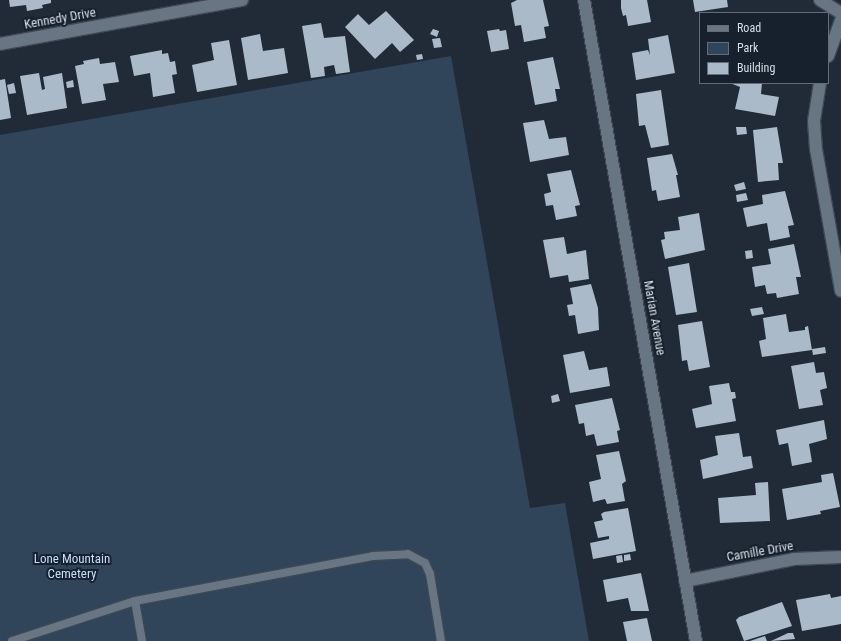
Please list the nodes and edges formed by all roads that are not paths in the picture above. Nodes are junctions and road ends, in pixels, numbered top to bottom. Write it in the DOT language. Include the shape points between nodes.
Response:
graph roads {
  1 [pos="242,0"];
  2 [pos="584,0"];
  3 [pos="820,0"];
  4 [pos="841,13"];
  5 [pos="841,20"];
  6 [pos="0,44"];
  7 [pos="829,53"];
  8 [pos="820,84"];
  9 [pos="836,237"];
  10 [pos="841,292"];
  11 [pos="841,557"];
  12 [pos="685,581"];
  13 [pos="135,601"];
  14 [pos="12,641"];
  15 [pos="142,641"];
  16 [pos="441,641"];
  17 [pos="696,641"];
  1 -- 6 [label="street, Kennedy Drive"];
  2 -- 12 [label="street, Marian Avenue"];
  3 -- 4 [label="street"];
  5 -- 7 [label="street"];
  8 -- 9 [label="street" via="814,121 816,149"];
  9 -- 10 [label="street"];
  11 -- 12 [label="street, Camille Drive" via="794,559"];
  12 -- 17 [label="street, Marian Avenue"];
  13 -- 14 [label="lane"];
  13 -- 15 [label="lane"];
  13 -- 16 [label="lane" via="373,556 408,554 425,563 430,574"];
}
